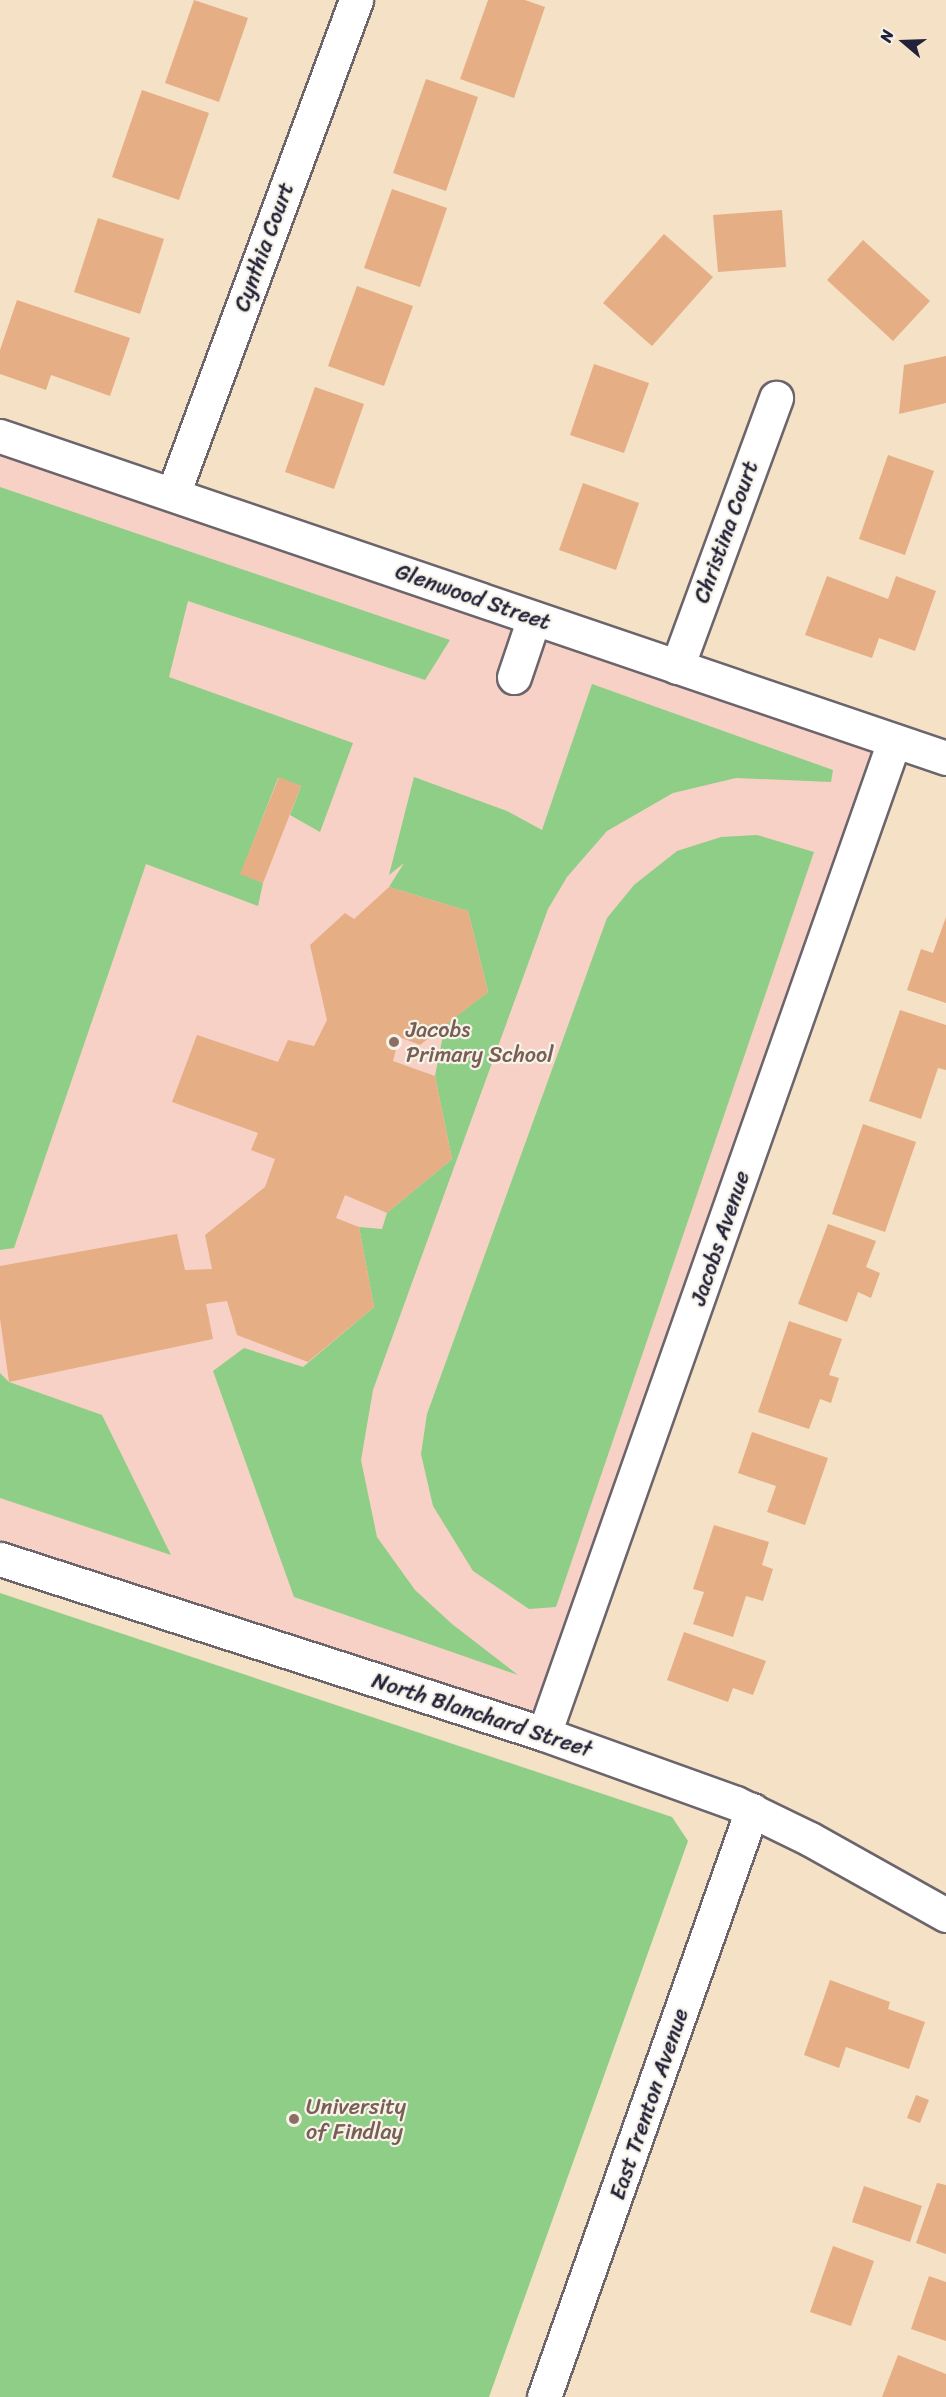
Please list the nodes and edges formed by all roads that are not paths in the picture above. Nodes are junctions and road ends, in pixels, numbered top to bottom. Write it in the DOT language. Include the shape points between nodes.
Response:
graph roads {
  1 [pos="356,0"];
  2 [pos="776,398"];
  3 [pos="0,436"];
  4 [pos="173,494"];
  5 [pos="534,618"];
  6 [pos="677,667"];
  7 [pos="514,676"];
  8 [pos="894,741"];
  9 [pos="946,758"];
  10 [pos="0,1559"];
  11 [pos="544,1734"];
  12 [pos="752,1810"];
  13 [pos="946,1915"];
  14 [pos="544,2397"];
  1 -- 4 [label="street, Cynthia Court"];
  2 -- 6 [label="street, Christina Court"];
  3 -- 4 [label="street, Glenwood Street"];
  4 -- 5 [label="street, Glenwood Street"];
  5 -- 6 [label="street, Glenwood Street"];
  5 -- 7 [label="street"];
  6 -- 8 [label="street, Glenwood Street"];
  8 -- 9 [label="street, Glenwood Street"];
  8 -- 11 [label="street, Jacobs Avenue"];
  10 -- 11 [label="street, North Blanchard Street"];
  11 -- 12 [label="street, North Blanchard Street"];
  12 -- 13 [label="street, North Blanchard Street"];
  12 -- 14 [label="street, East Trenton Avenue"];
}
